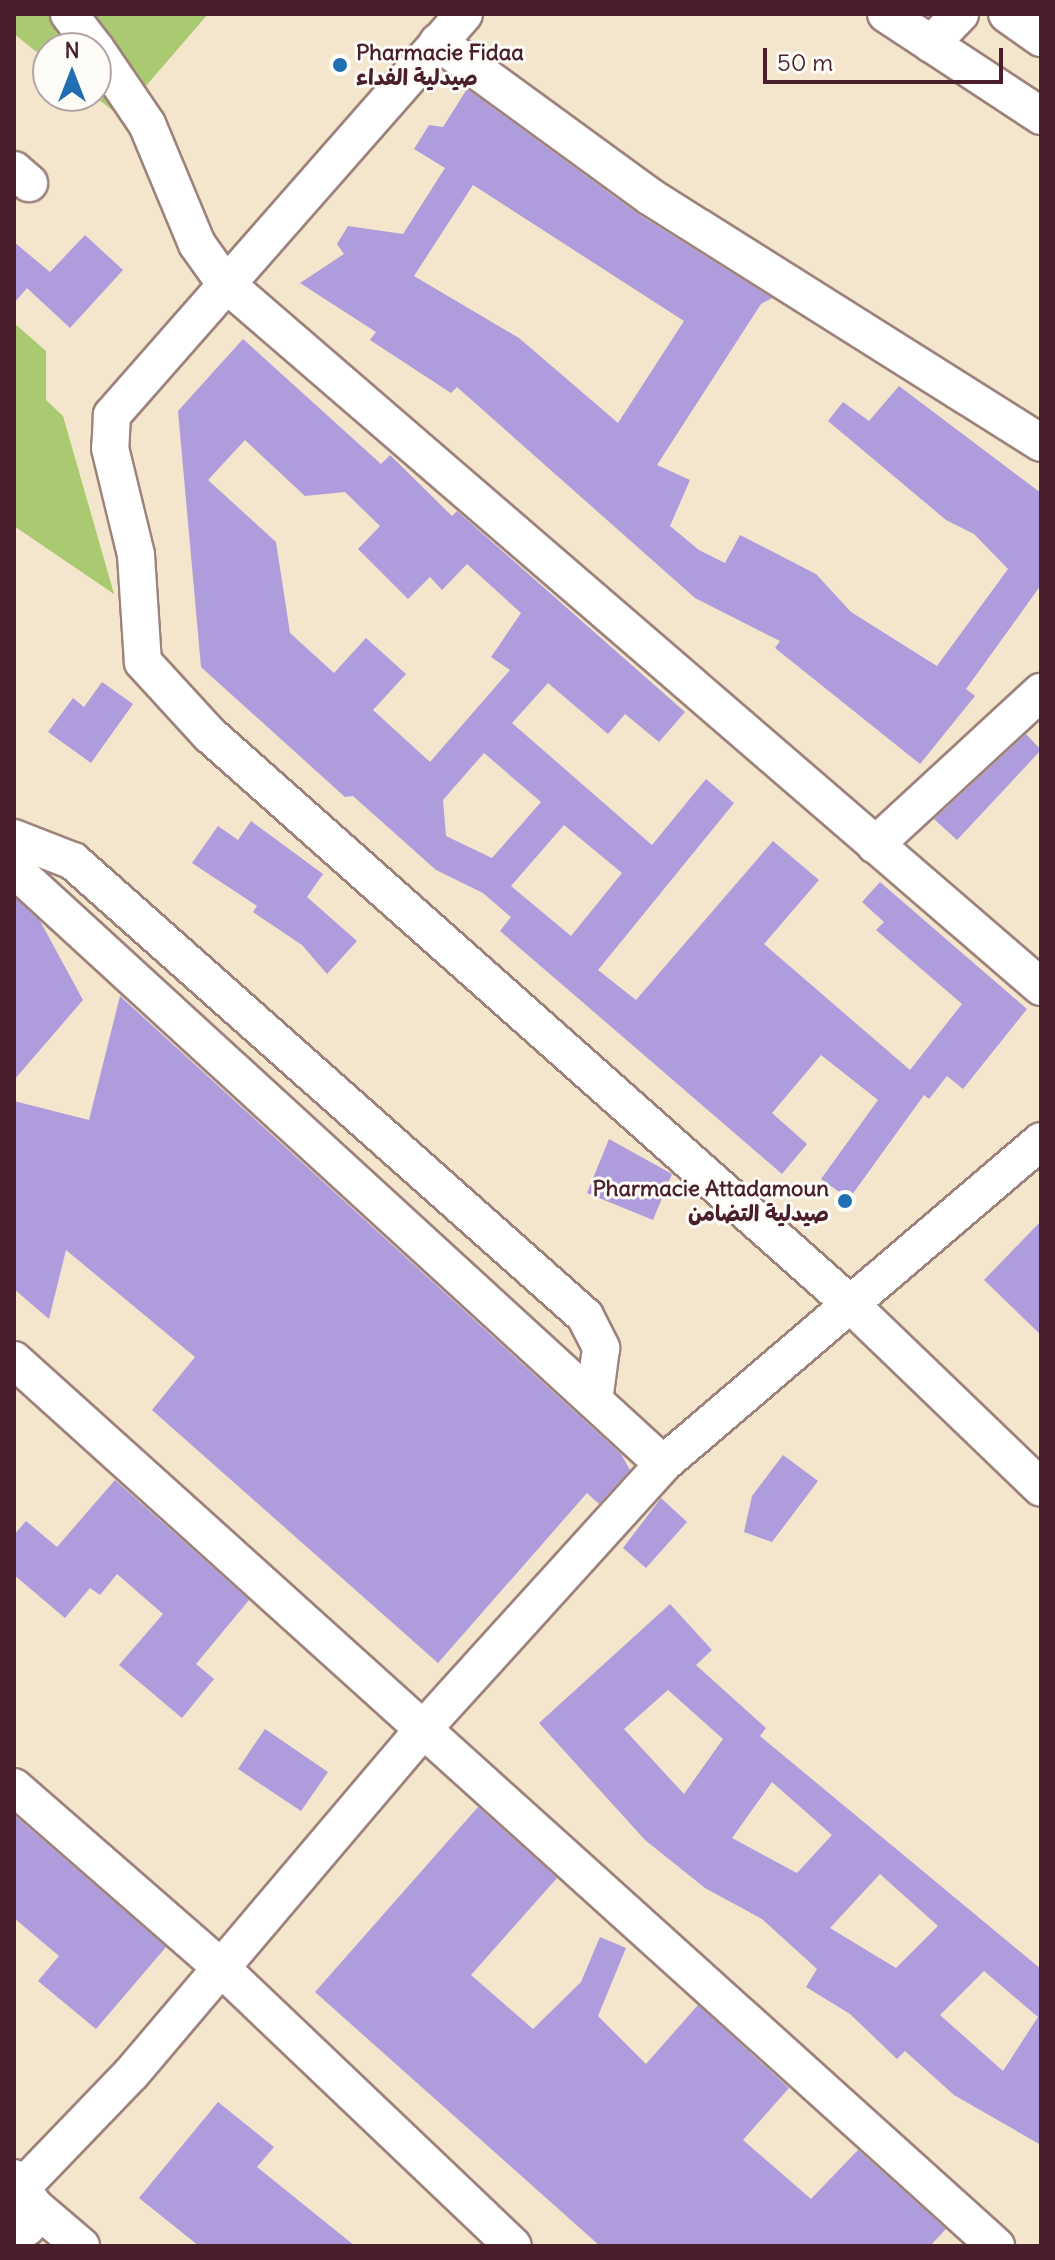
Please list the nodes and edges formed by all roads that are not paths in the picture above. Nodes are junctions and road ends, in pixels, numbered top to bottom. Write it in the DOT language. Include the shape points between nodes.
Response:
graph roads {
  1 [pos="69,14"];
  2 [pos="464,14"];
  3 [pos="886,14"];
  4 [pos="960,14"];
  5 [pos="1007,14"];
  6 [pos="83,32"];
  7 [pos="1041,38"];
  8 [pos="438,42"];
  9 [pos="931,44"];
  10 [pos="112,72"];
  11 [pos="1041,116"];
  12 [pos="224,282"];
  13 [pos="1041,443"];
  14 [pos="1041,692"];
  15 [pos="14,838"];
  16 [pos="875,845"];
  17 [pos="14,869"];
  18 [pos="1041,987"];
  19 [pos="1041,1141"];
  20 [pos="847,1301"];
  21 [pos="14,1360"];
  22 [pos="594,1401"];
  23 [pos="663,1464"];
  24 [pos="1041,1488"];
  25 [pos="424,1728"];
  26 [pos="14,1787"];
  27 [pos="218,1965"];
  28 [pos="22,2201"];
  29 [pos="81,2246"];
  30 [pos="513,2246"];
  31 [pos="996,2246"];
  1 -- 6 [label="street"];
  2 -- 8 [label="street"];
  3 -- 9 [label="street"];
  4 -- 9 [label="street"];
  5 -- 7 [label="street"];
  8 -- 12 [label="street"];
  8 -- 13 [label="street" via="649,196"];
  9 -- 11 [label="street"];
  10 -- 12 [label="street" via="147,124 197,244"];
  12 -- 16 [label="street"];
  12 -- 20 [label="street" via="112,415 110,448 136,555 141,653 151,676"];
  14 -- 16 [label="street"];
  15 -- 22 [label="street" via="73,861 585,1316 601,1348"];
  16 -- 18 [label="street"];
  17 -- 22 [label="street"];
  19 -- 20 [label="street"];
  20 -- 23 [label="street"];
  20 -- 24 [label="street"];
  21 -- 25 [label="street"];
  22 -- 23 [label="street"];
  23 -- 25 [label="street"];
  25 -- 27 [label="street"];
  25 -- 31 [label="street"];
  26 -- 27 [label="street"];
  27 -- 28 [label="street"];
  27 -- 30 [label="street"];
  28 -- 29 [label="street"];
}
